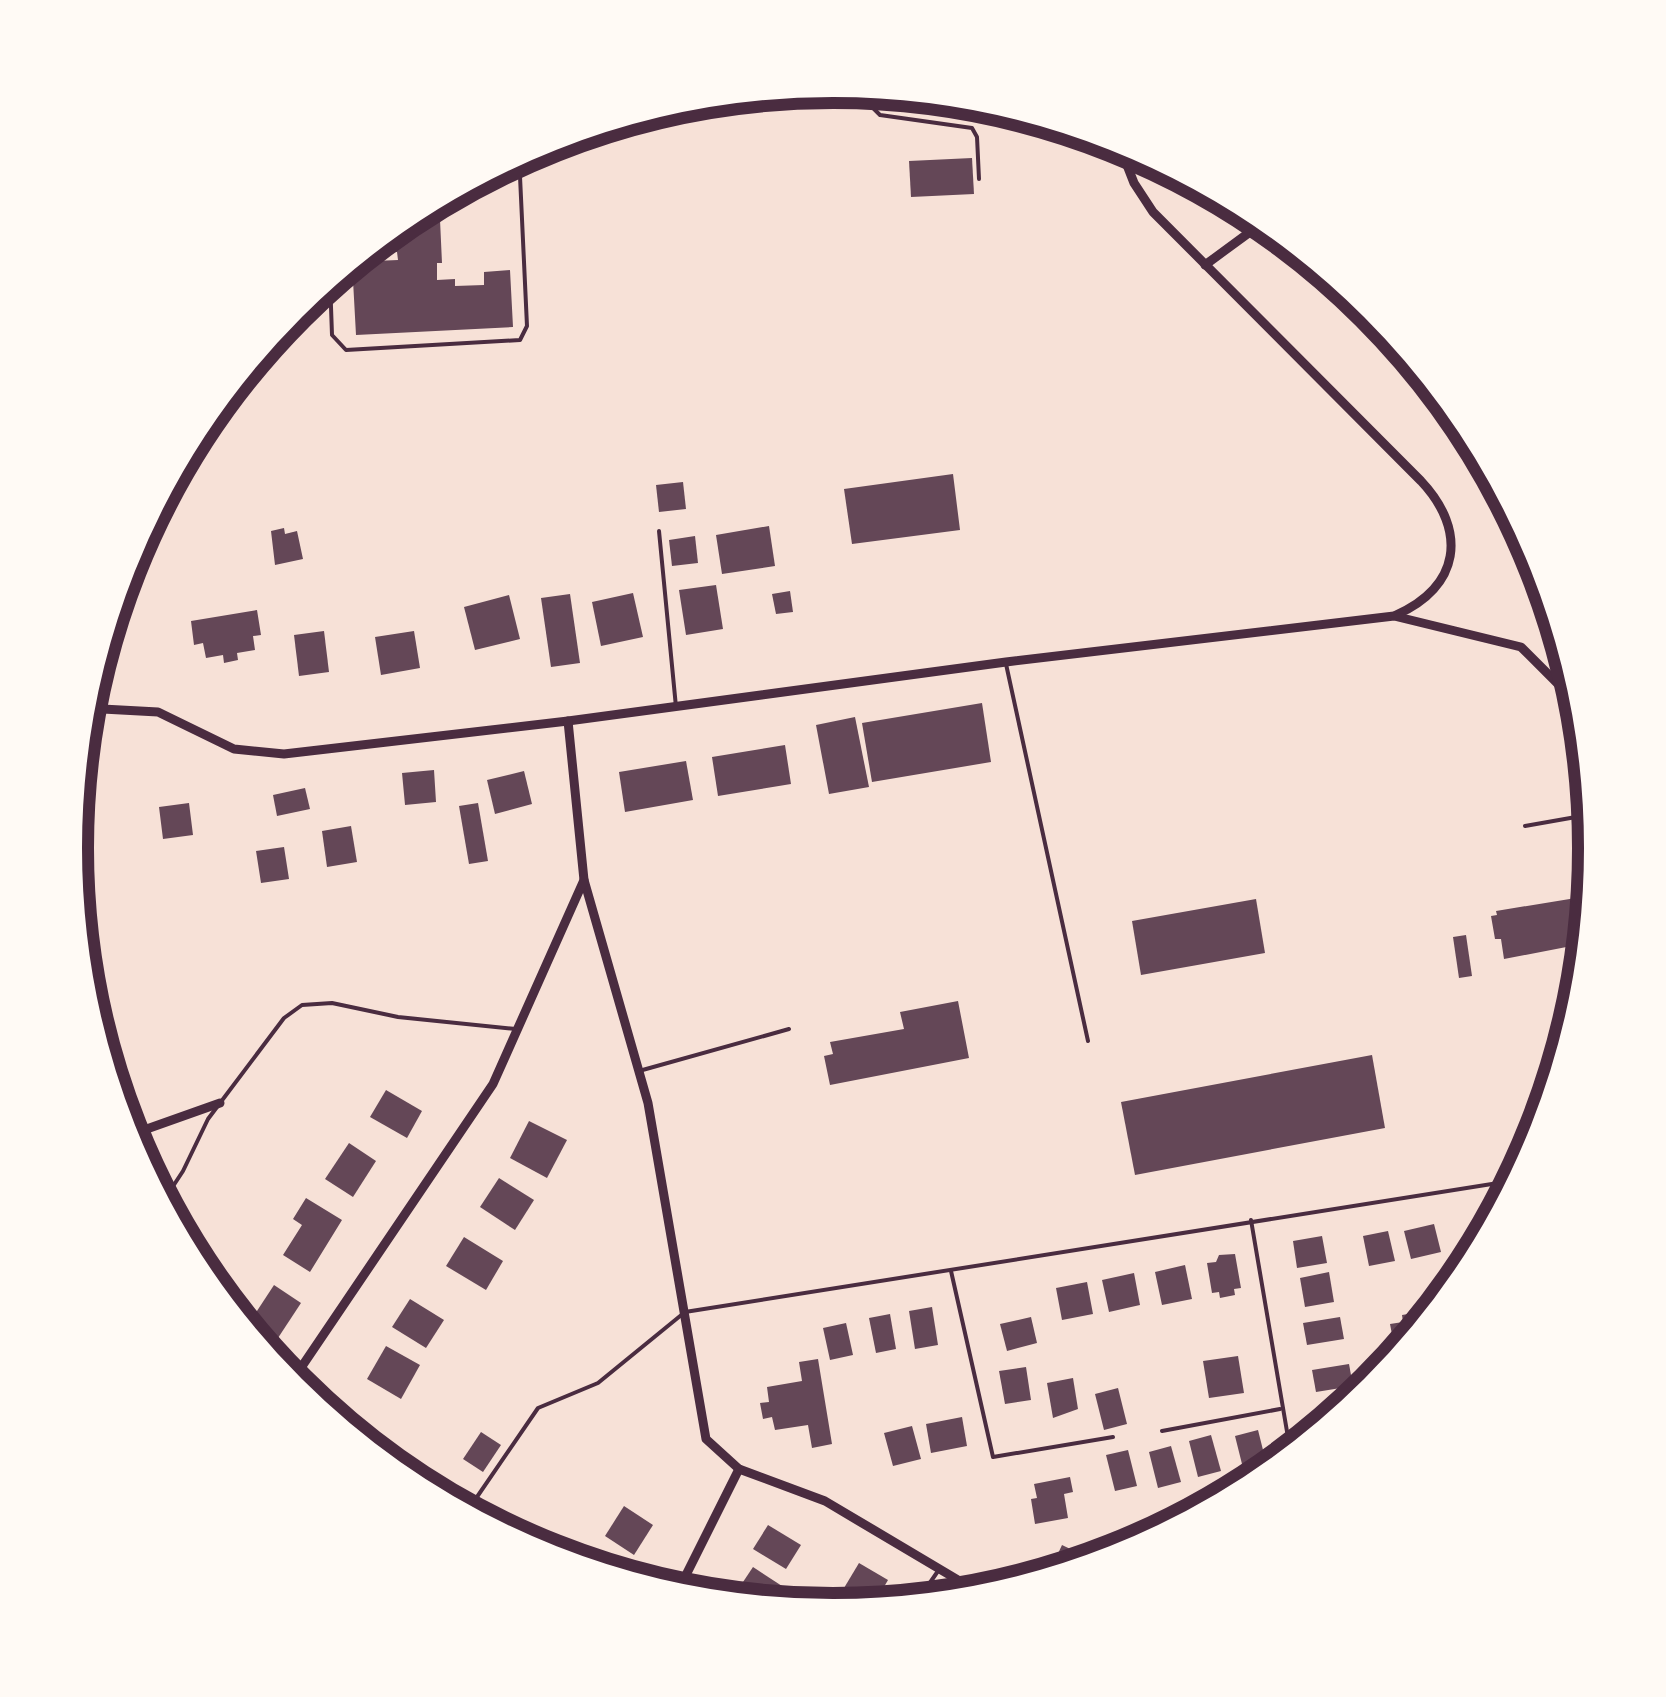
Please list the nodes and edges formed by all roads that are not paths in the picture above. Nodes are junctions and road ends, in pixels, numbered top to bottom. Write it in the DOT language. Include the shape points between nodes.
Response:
graph roads {
  1 [pos="870,105"];
  2 [pos="1126,164"];
  3 [pos="979,179"];
  4 [pos="1250,231"];
  5 [pos="1205,265"];
  6 [pos="659,530"];
  7 [pos="1394,616"];
  8 [pos="1006,662"];
  9 [pos="1560,686"];
  10 [pos="676,707"];
  11 [pos="101,709"];
  12 [pos="568,721"];
  13 [pos="1577,817"];
  14 [pos="1525,826"];
  15 [pos="584,880"];
  16 [pos="516,1029"];
  17 [pos="788,1029"];
  18 [pos="1088,1041"];
  19 [pos="639,1072"];
  20 [pos="220,1103"];
  21 [pos="143,1131"];
  22 [pos="1500,1183"];
  23 [pos="170,1189"];
  24 [pos="1251,1220"];
  25 [pos="950,1271"];
  26 [pos="685,1312"];
  27 [pos="300,1369"];
  28 [pos="1282,1409"];
  29 [pos="1162,1430"];
  30 [pos="1114,1437"];
  31 [pos="1288,1439"];
  32 [pos="739,1469"];
  33 [pos="474,1501"];
  34 [pos="938,1571"];
  35 [pos="683,1579"];
  36 [pos="960,1583"];
  37 [pos="926,1588"];
  1 -- 3 [label="lane" via="880,115 972,128"];
  2 -- 5 [label="street" via="1146,203"];
  4 -- 5 [label="street"];
  5 -- 7 [label="street" via="1442,508 1450,527 1449,564 1420,605"];
  6 -- 10 [label="lane"];
  7 -- 8 [label="street"];
  7 -- 9 [label="street" via="1521,648"];
  8 -- 10 [label="street"];
  8 -- 18 [label="lane"];
  10 -- 12 [label="street"];
  11 -- 12 [label="street" via="158,712 234,750 284,754"];
  12 -- 15 [label="street"];
  13 -- 14 [label="lane"];
  15 -- 16 [label="street"];
  15 -- 19 [label="street"];
  16 -- 20 [label="lane" via="332,1003 302,1005 284,1018"];
  16 -- 27 [label="street" via="493,1084"];
  17 -- 19 [label="lane"];
  19 -- 26 [label="street"];
  20 -- 21 [label="street"];
  20 -- 23 [label="lane"];
  22 -- 24 [label="lane"];
  24 -- 25 [label="lane"];
  24 -- 28 [label="lane"];
  25 -- 26 [label="lane"];
  25 -- 30 [label="lane" via="993,1457"];
  26 -- 32 [label="street" via="706,1439"];
  26 -- 33 [label="lane" via="598,1384 538,1408"];
  28 -- 29 [label="lane"];
  28 -- 31 [label="lane"];
  32 -- 34 [label="street" via="825,1501"];
  32 -- 35 [label="street"];
  34 -- 36 [label="street"];
  34 -- 37 [label="lane"];
}
